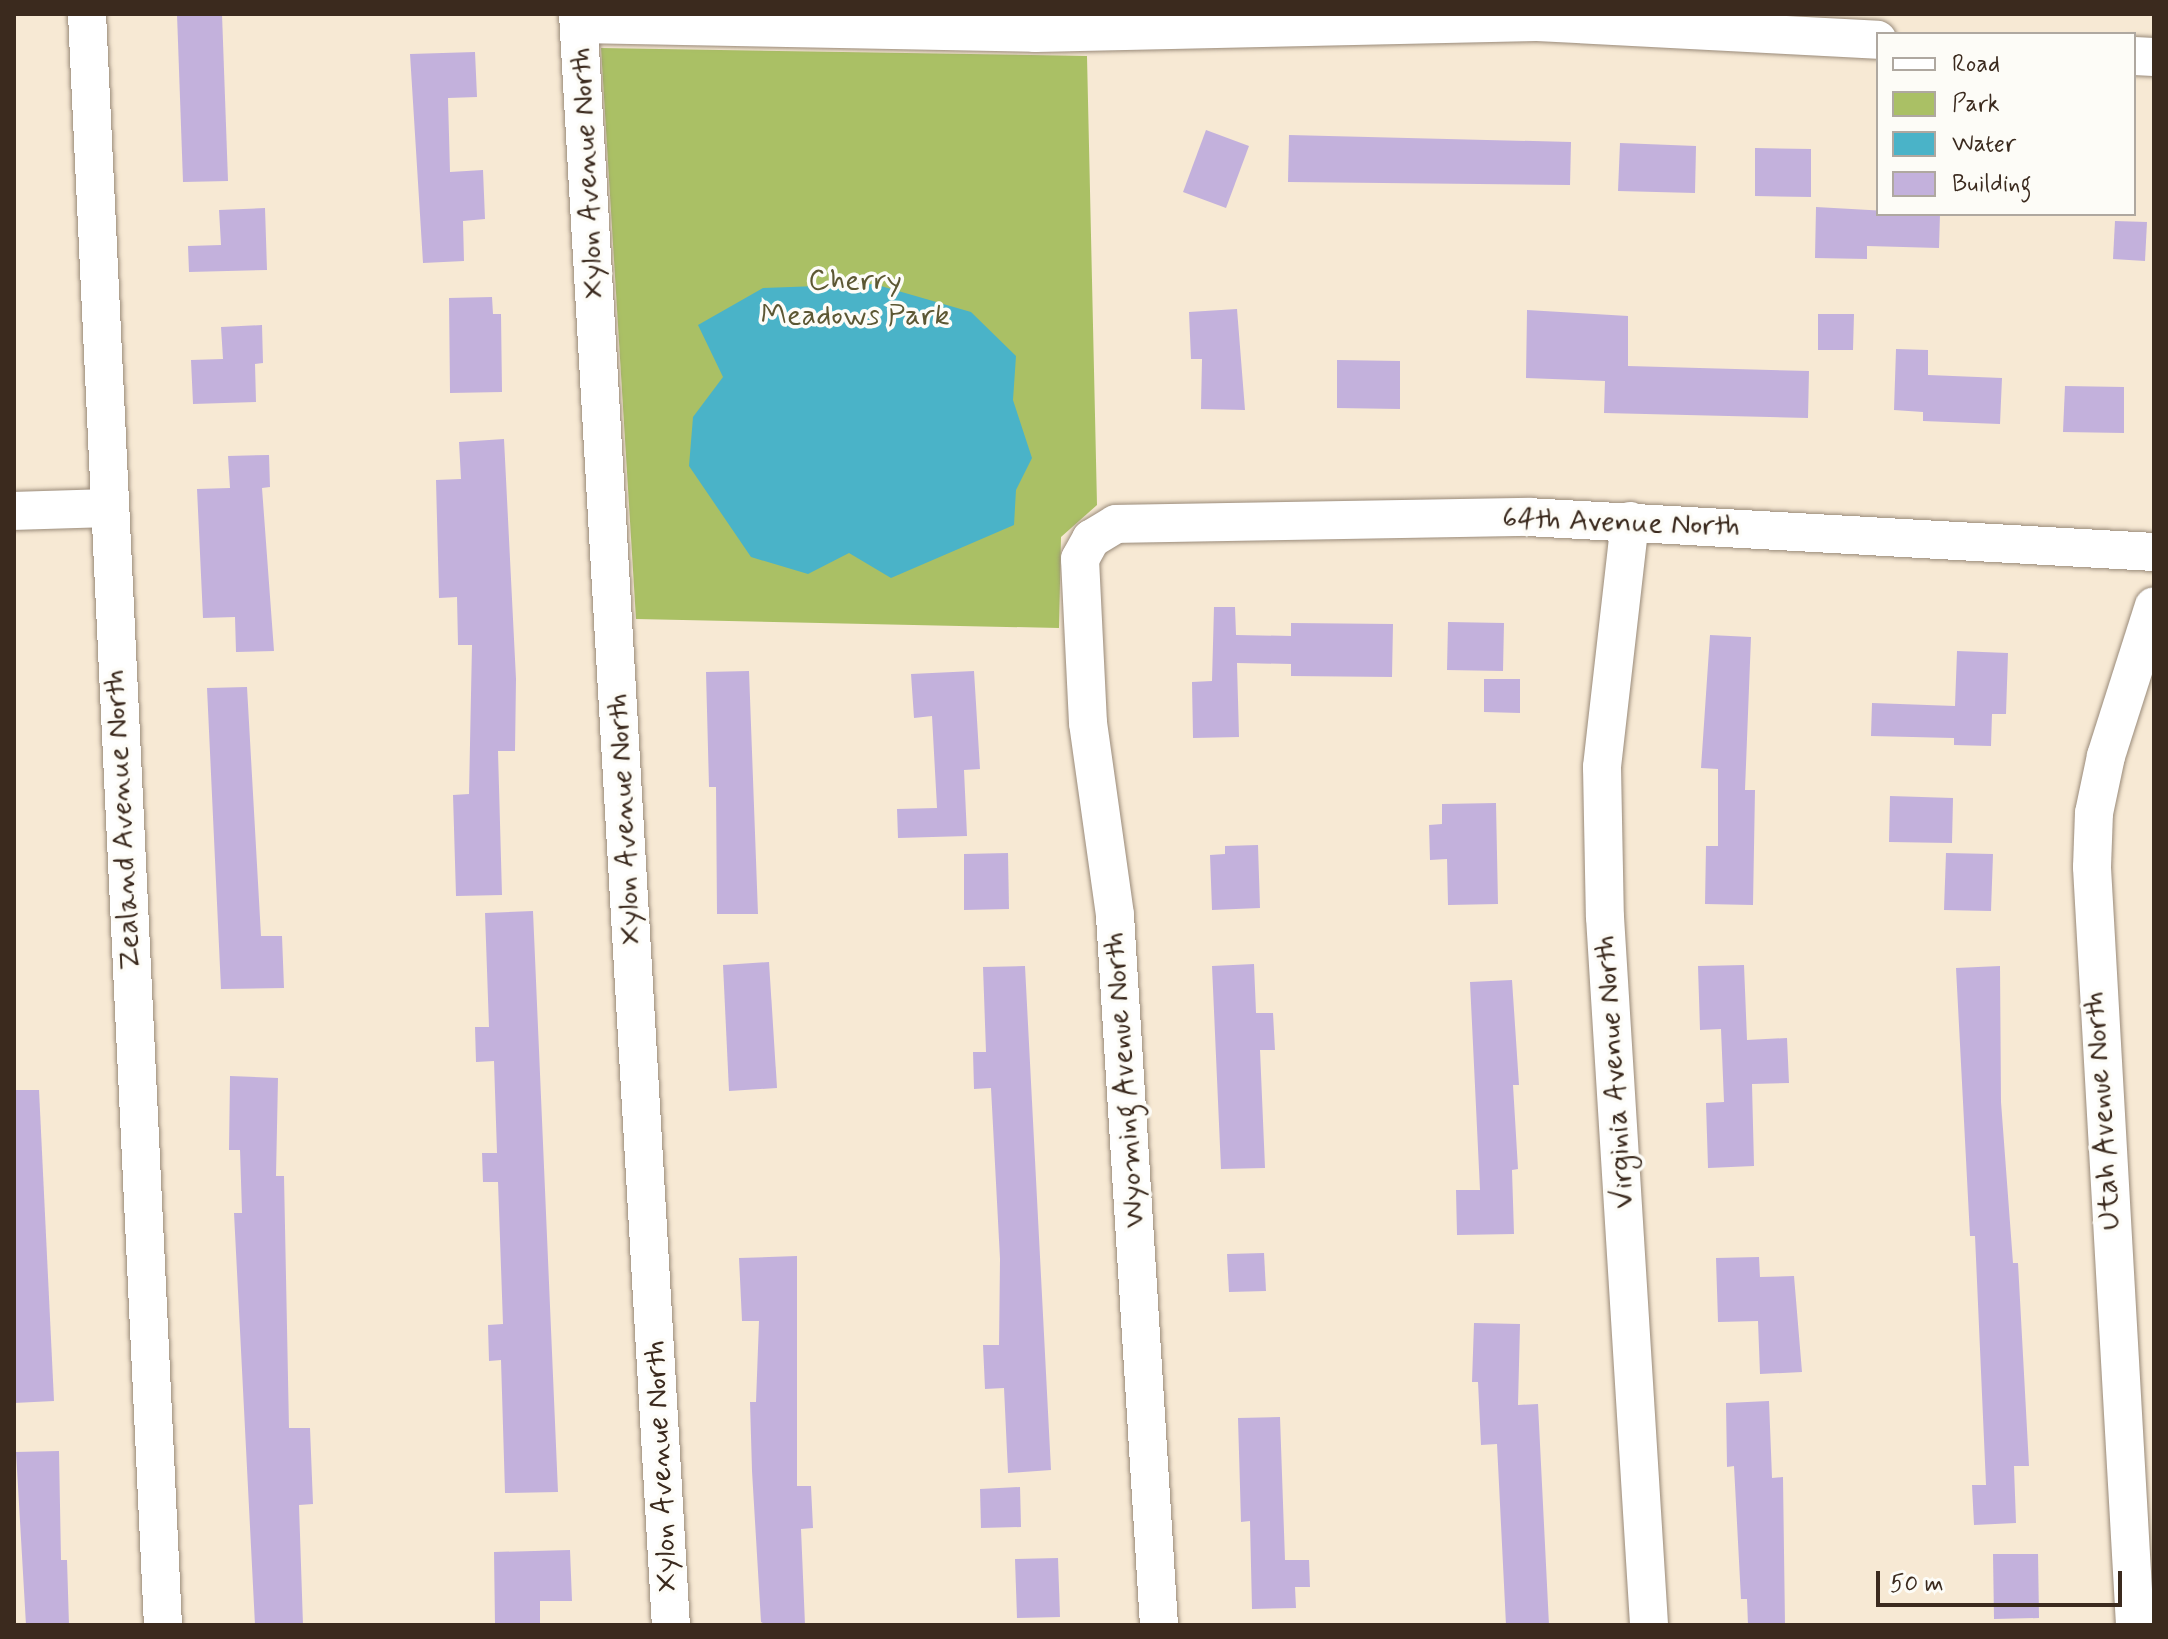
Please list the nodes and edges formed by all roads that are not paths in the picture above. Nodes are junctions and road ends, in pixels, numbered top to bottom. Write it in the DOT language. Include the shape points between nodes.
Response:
graph roads {
  1 [pos="87,14"];
  2 [pos="579,19"];
  3 [pos="1876,40"];
  4 [pos="107,508"];
  5 [pos="14,511"];
  6 [pos="1630,521"];
  7 [pos="1091,539"];
  8 [pos="2154,552"];
  9 [pos="2154,606"];
  10 [pos="163,1625"];
  11 [pos="671,1625"];
  12 [pos="1159,1625"];
  13 [pos="1649,1625"];
  14 [pos="2135,1625"];
  1 -- 4 [label="street, Zealand Avenue North"];
  2 -- 3 [label="street" via="1035,33 1537,22"];
  2 -- 11 [label="street, Xylon Avenue North"];
  4 -- 5 [label="street"];
  4 -- 10 [label="street, Zealand Avenue North"];
  6 -- 7 [label="street, 64th Avenue North" via="1528,517 1116,524"];
  6 -- 8 [label="street, 64th Avenue North"];
  6 -- 13 [label="street, Virginia Avenue North" via="1602,767 1605,917"];
  7 -- 12 [label="street, Wyoming Avenue North" via="1080,559 1088,723 1115,915"];
  9 -- 14 [label="street, Utah Avenue North" via="2106,756 2094,813 2092,867"];
}
